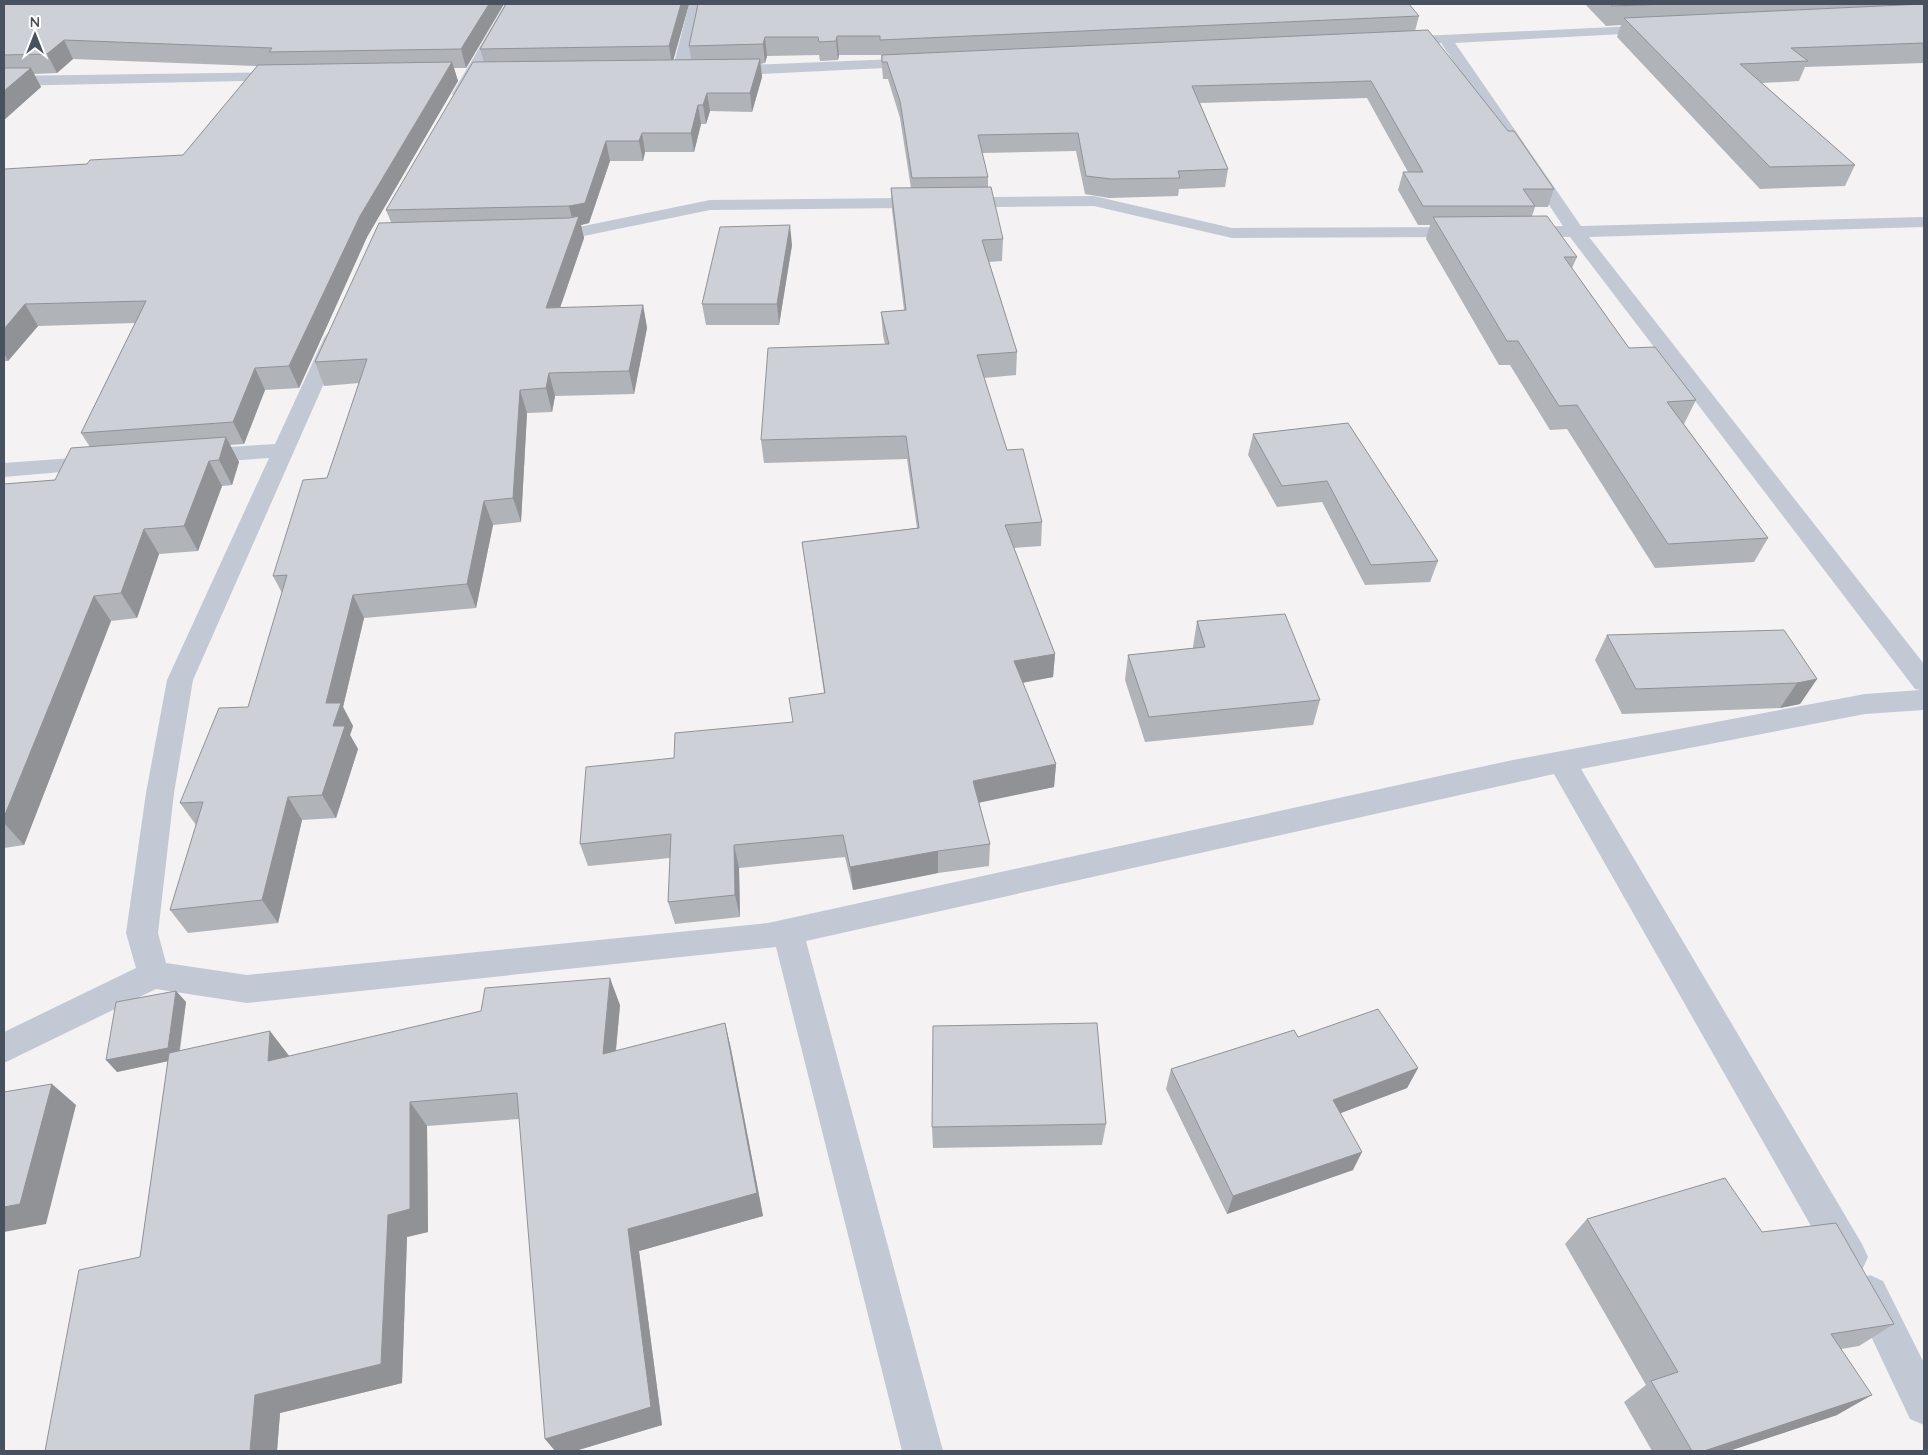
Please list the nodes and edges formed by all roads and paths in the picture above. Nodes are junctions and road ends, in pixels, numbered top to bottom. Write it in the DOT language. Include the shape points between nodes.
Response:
graph roads {
  1 [pos="512,4"];
  2 [pos="696,4"];
  3 [pos="1668,28"];
  4 [pos="1446,39"];
  5 [pos="1386,42"];
  6 [pos="937,63"];
  7 [pos="680,71"];
  8 [pos="660,72"];
  9 [pos="302,76"];
  10 [pos="4,80"];
  11 [pos="447,117"];
  12 [pos="1924,222"];
  13 [pos="1487,232"];
  14 [pos="1506,232"];
  15 [pos="1575,232"];
  16 [pos="525,235"];
  17 [pos="343,318"];
  18 [pos="284,450"];
  19 [pos="178,457"];
  20 [pos="120,462"];
  21 [pos="4,470"];
  22 [pos="1924,682"];
  23 [pos="1924,700"];
  24 [pos="1562,762"];
  25 [pos="788,932"];
  26 [pos="154,976"];
  27 [pos="4,1048"];
  28 [pos="1924,1405"];
  29 [pos="923,1451"];
  1 -- 11 [label="street"];
  2 -- 7 [label="street"];
  3 -- 4 [label="street"];
  4 -- 5 [label="street"];
  4 -- 15 [label="street"];
  6 -- 7 [label="street"];
  7 -- 8 [label="street"];
  9 -- 10 [label="street"];
  12 -- 15 [label="street"];
  13 -- 16 [label="street" via="1232,233 1094,201 710,205 574,233"];
  14 -- 15 [label="street"];
  15 -- 22 [label="street"];
  17 -- 18 [label="street"];
  18 -- 19 [label="street"];
  18 -- 26 [label="street" via="180,680 160,793 142,933"];
  20 -- 21 [label="street"];
  23 -- 24 [label="street" via="1865,704"];
  24 -- 25 [label="street"];
  24 -- 28 [label="street" via="1868,1290"];
  25 -- 26 [label="street" via="247,989"];
  25 -- 29 [label="street"];
  26 -- 27 [label="street"];
}
